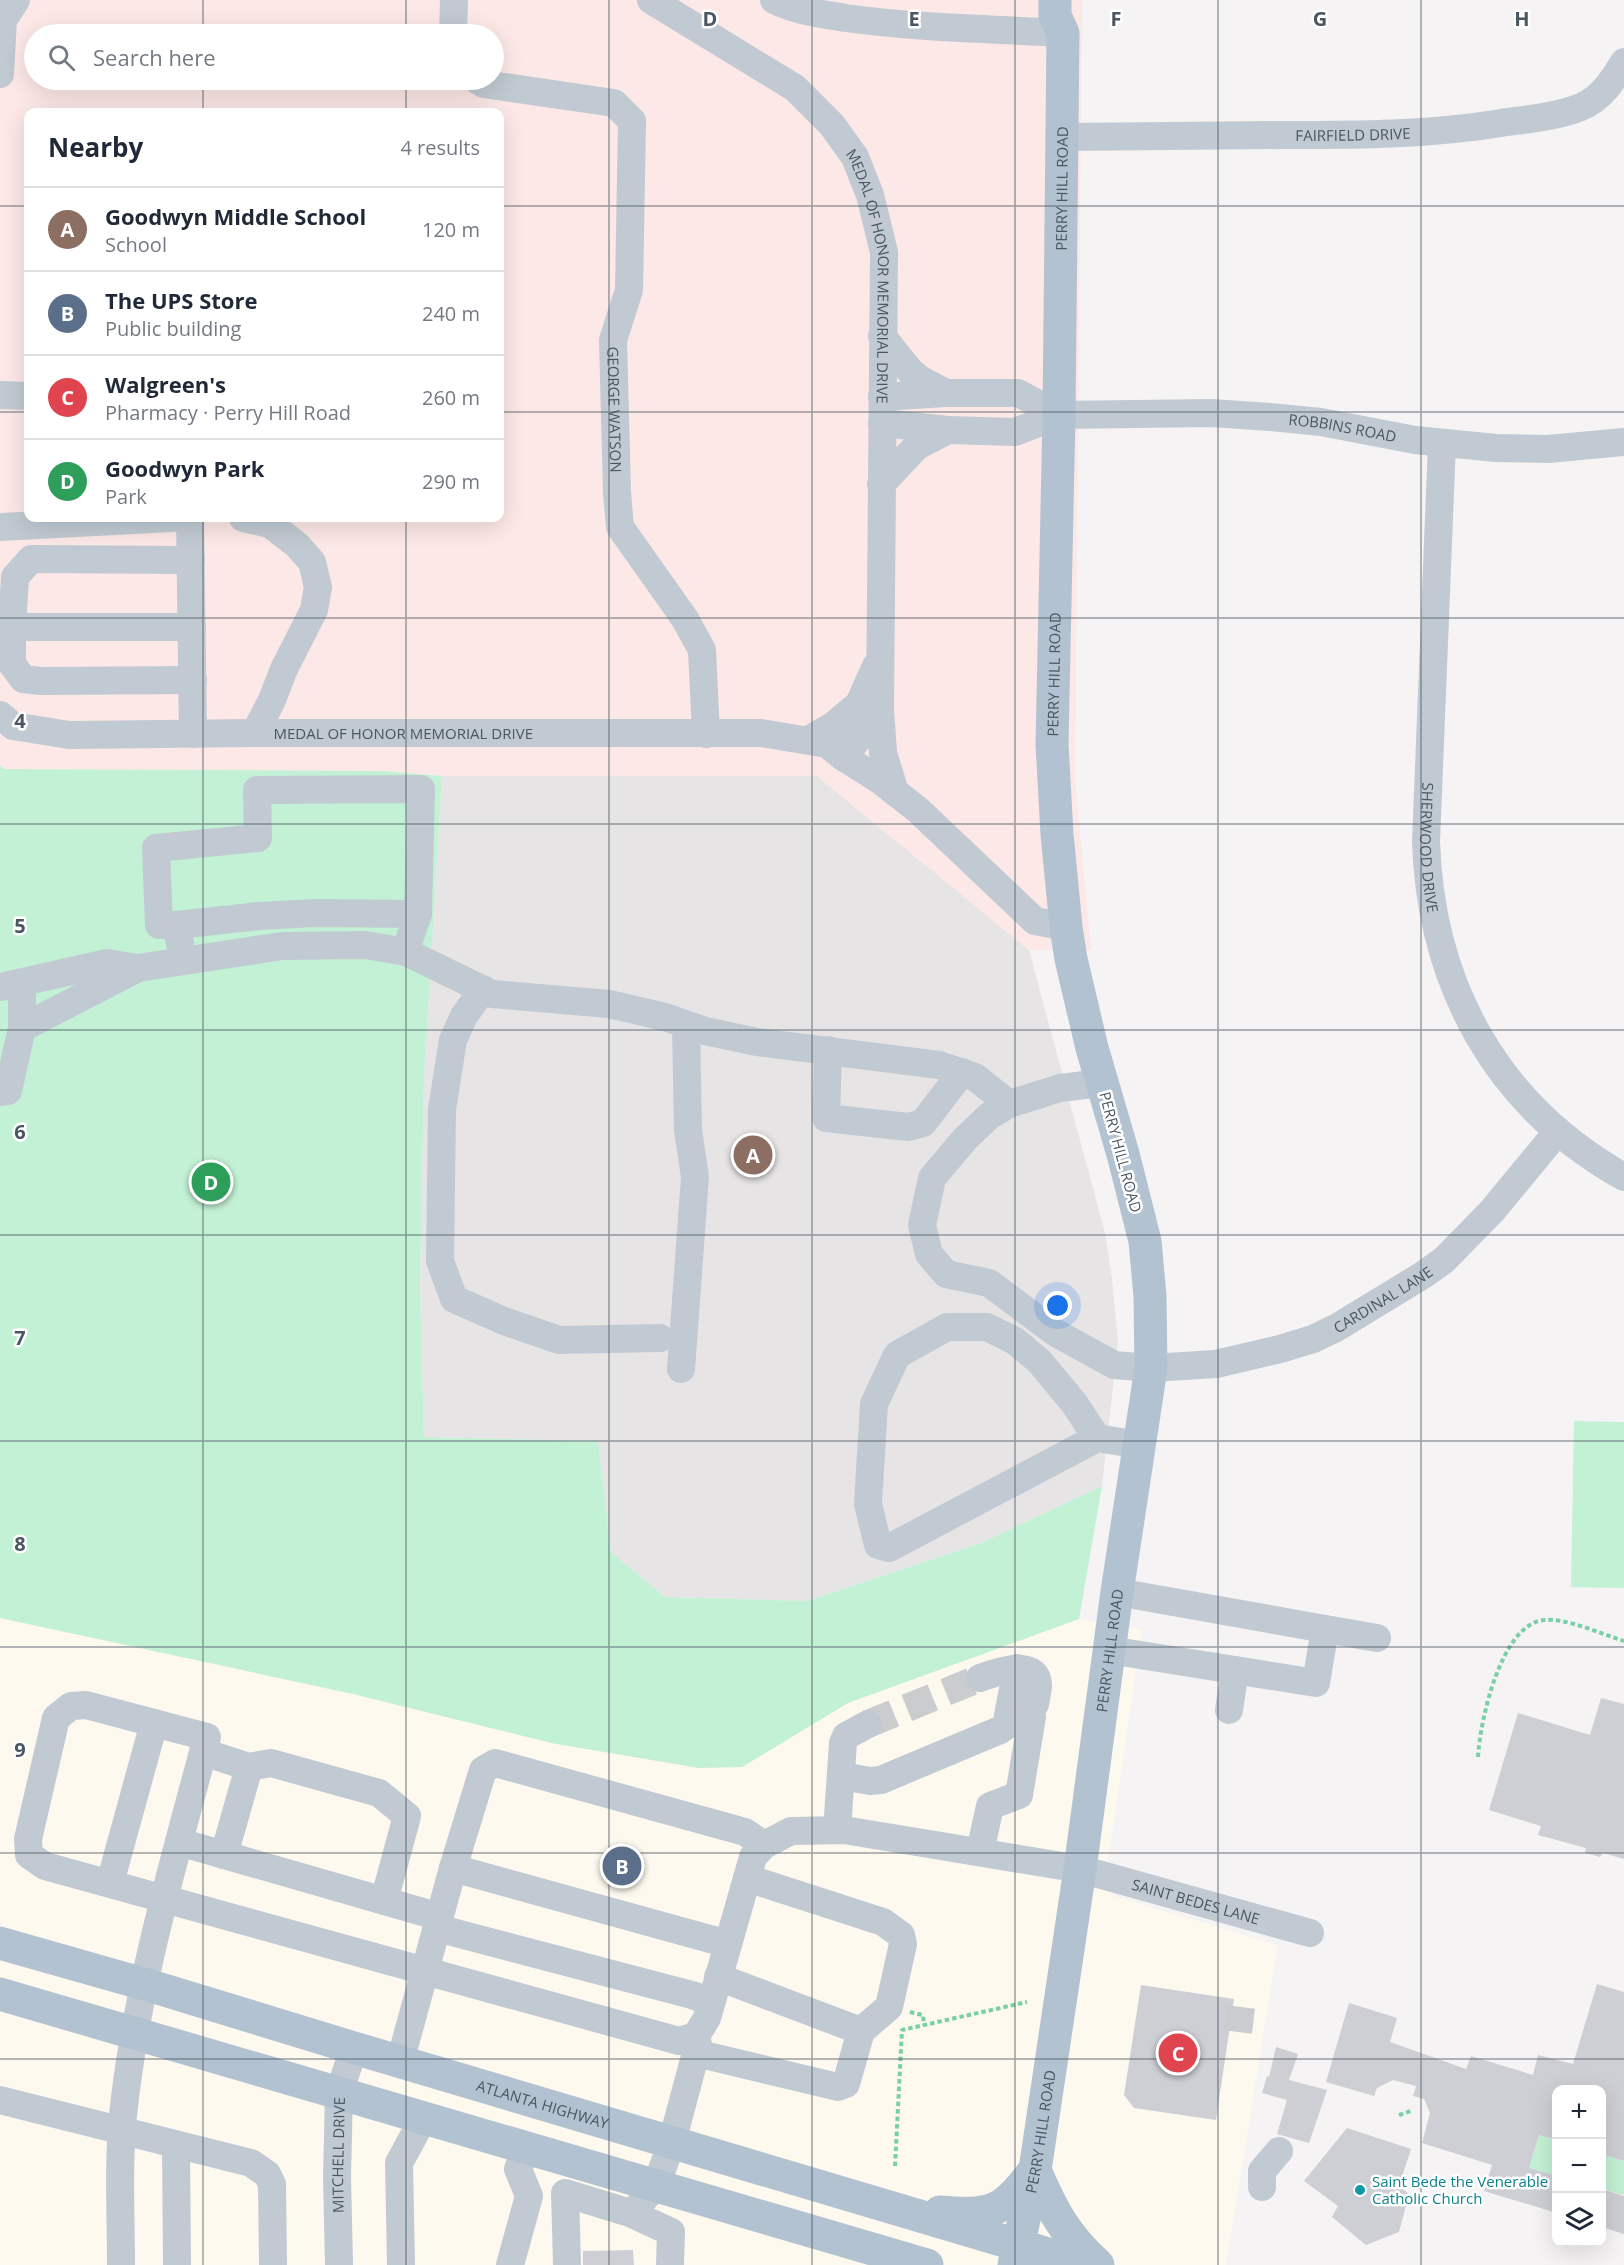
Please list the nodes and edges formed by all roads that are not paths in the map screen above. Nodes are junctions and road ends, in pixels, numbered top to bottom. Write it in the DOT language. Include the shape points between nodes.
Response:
graph roads {
  1 [pos="454,0"];
  2 [pos="651,0"];
  3 [pos="774,0"];
  4 [pos="1055,0"];
  5 [pos="1074,0"];
  6 [pos="6,7"];
  7 [pos="691,10"];
  8 [pos="453,24"];
  9 [pos="1063,33"];
  10 [pos="1624,62"];
  11 [pos="0,74"];
  12 [pos="504,87"];
  13 [pos="1061,137"];
  14 [pos="882,336"];
  15 [pos="946,393"];
  16 [pos="0,395"];
  17 [pos="24,396"];
  18 [pos="882,410"];
  19 [pos="1059,415"];
  20 [pos="948,430"];
  21 [pos="1624,442"];
  22 [pos="1442,444"];
  23 [pos="881,484"];
  24 [pos="96,522"];
  25 [pos="190,522"];
  26 [pos="264,522"];
  27 [pos="0,527"];
  28 [pos="191,560"];
  29 [pos="12,627"];
  30 [pos="192,627"];
  31 [pos="880,658"];
  32 [pos="193,680"];
  33 [pos="880,709"];
  34 [pos="0,715"];
  35 [pos="255,733"];
  36 [pos="193,734"];
  37 [pos="706,734"];
  38 [pos="810,739"];
  39 [pos="843,757"];
  40 [pos="895,792"];
  41 [pos="418,914"];
  42 [pos="177,925"];
  43 [pos="1066,927"];
  44 [pos="405,952"];
  45 [pos="182,961"];
  46 [pos="138,968"];
  47 [pos="11,985"];
  48 [pos="483,989"];
  49 [pos="686,1025"];
  50 [pos="22,1028"];
  51 [pos="828,1050"];
  52 [pos="962,1072"];
  53 [pos="1102,1083"];
  54 [pos="0,1092"];
  55 [pos="1009,1104"];
  56 [pos="1558,1131"];
  57 [pos="1624,1177"];
  58 [pos="660,1338"];
  59 [pos="1152,1368"];
  60 [pos="681,1369"];
  61 [pos="1097,1438"];
  62 [pos="1139,1445"];
  63 [pos="1117,1592"];
  64 [pos="1325,1629"];
  65 [pos="1377,1638"];
  66 [pos="1109,1650"];
  67 [pos="1017,1668"];
  68 [pos="1235,1670"];
  69 [pos="980,1678"];
  70 [pos="1229,1710"];
  71 [pos="154,1723"];
  72 [pos="868,1724"];
  73 [pos="203,1752"];
  74 [pos="249,1767"];
  75 [pos="842,1776"];
  76 [pos="837,1830"];
  77 [pos="179,1842"];
  78 [pos="764,1845"];
  79 [pos="980,1852"];
  80 [pos="224,1855"];
  81 [pos="453,1868"];
  82 [pos="1080,1869"];
  83 [pos="747,1878"];
  84 [pos="110,1883"];
  85 [pos="164,1898"];
  86 [pos="384,1901"];
  87 [pos="438,1922"];
  88 [pos="1310,1933"];
  89 [pos="0,1942"];
  90 [pos="728,1944"];
  91 [pos="425,1970"];
  92 [pos="144,1984"];
  93 [pos="715,1990"];
  94 [pos="0,1995"];
  95 [pos="861,2031"];
  96 [pos="135,2034"];
  97 [pos="696,2045"];
  98 [pos="354,2048"];
  99 [pos="400,2062"];
  100 [pos="339,2093"];
  101 [pos="0,2100"];
  102 [pos="424,2117"];
  103 [pos="122,2131"];
  104 [pos="672,2142"];
  105 [pos="176,2145"];
  106 [pos="527,2148"];
  107 [pos="1279,2151"];
  108 [pos="571,2160"];
  109 [pos="1035,2169"];
  110 [pos="656,2186"];
  111 [pos="1262,2187"];
  112 [pos="565,2193"];
  113 [pos="901,2209"];
  114 [pos="630,2213"];
  115 [pos="1016,2256"];
  116 [pos="885,2258"];
  117 [pos="121,2265"];
  118 [pos="177,2265"];
  119 [pos="273,2265"];
  120 [pos="339,2265"];
  121 [pos="400,2265"];
  122 [pos="510,2265"];
  123 [pos="567,2265"];
  124 [pos="670,2265"];
  125 [pos="927,2265"];
  126 [pos="1085,2265"];
  127 [pos="1098,2265"];
  1 -- 8 [label="street"];
  2 -- 7 [label="street, MEDAL OF HONOR MEMORIAL DRIVE"];
  3 -- 9 [label="street" via="818,14 881,23"];
  4 -- 9 [label="main road, PERRY HILL ROAD" via="1055,16"];
  5 -- 9 [label="main road, PERRY HILL ROAD" via="1074,18"];
  6 -- 11 [label="street"];
  7 -- 14 [label="street, MEDAL OF HONOR MEMORIAL DRIVE" via="795,88 832,125 855,157 870,195 884,252"];
  9 -- 13 [label="main road, PERRY HILL ROAD"];
  10 -- 13 [label="street, FAIRFIELD DRIVE" via="1599,96 1583,106 1486,126 1375,135"];
  12 -- 37 [label="street, GEORGE WATSON" via="614,103 632,121 629,290 613,340 620,527 685,619 702,650"];
  13 -- 19 [label="main road, PERRY HILL ROAD"];
  14 -- 15 [label="street" via="910,371"];
  14 -- 18 [label="street, MEDAL OF HONOR MEMORIAL DRIVE"];
  15 -- 18 [label="street"];
  15 -- 19 [label="street" via="1018,393"];
  16 -- 17 [label="street"];
  18 -- 20 [label="street"];
  18 -- 23 [label="street, MEDAL OF HONOR MEMORIAL DRIVE"];
  19 -- 20 [label="street" via="1015,432"];
  19 -- 22 [label="street, ROBBINS ROAD" via="1211,413 1270,417"];
  19 -- 43 [label="main road, PERRY HILL ROAD" via="1052,744"];
  20 -- 23 [label="street" via="917,446"];
  21 -- 22 [label="street, ROBBINS ROAD" via="1548,449"];
  22 -- 56 [label="street, SHERWOOD DRIVE" via="1426,842 1431,905 1440,946 1471,1024 1514,1088"];
  23 -- 31 [label="street, MEDAL OF HONOR MEMORIAL DRIVE"];
  24 -- 27 [label="street"];
  25 -- 28 [label="street"];
  26 -- 35 [label="street" via="297,545 312,562 318,587 314,610"];
  28 -- 29 [label="street" via="31,560 15,577"];
  28 -- 30 [label="street"];
  29 -- 30 [label="street"];
  29 -- 32 [label="street" via="12,664 23,679"];
  30 -- 32 [label="street"];
  31 -- 33 [label="street, MEDAL OF HONOR MEMORIAL DRIVE"];
  31 -- 38 [label="street, MEDAL OF HONOR MEMORIAL DRIVE" via="859,705"];
  32 -- 36 [label="street"];
  33 -- 39 [label="street"];
  33 -- 40 [label="street, MEDAL OF HONOR MEMORIAL DRIVE" via="883,753"];
  34 -- 36 [label="street, MEDAL OF HONOR MEMORIAL DRIVE" via="13,726 69,735"];
  35 -- 36 [label="street, MEDAL OF HONOR MEMORIAL DRIVE"];
  35 -- 37 [label="street, MEDAL OF HONOR MEMORIAL DRIVE"];
  37 -- 38 [label="street, MEDAL OF HONOR MEMORIAL DRIVE" via="761,733"];
  38 -- 39 [label="street, MEDAL OF HONOR MEMORIAL DRIVE" via="827,744"];
  39 -- 40 [label="street, MEDAL OF HONOR MEMORIAL DRIVE"];
  40 -- 43 [label="street, MEDAL OF HONOR MEMORIAL DRIVE" via="1035,921"];
  41 -- 42 [label="street" via="260,916"];
  41 -- 42 [label="street" via="421,789 257,790 258,838 156,848 159,925"];
  41 -- 44 [label="street"];
  42 -- 45 [label="street"];
  43 -- 53 [label="main road, PERRY HILL ROAD"];
  44 -- 45 [label="street" via="366,945 282,946"];
  44 -- 48 [label="street"];
  45 -- 46 [label="street"];
  46 -- 47 [label="street" via="107,963"];
  46 -- 50 [label="street"];
  47 -- 50 [label="street"];
  48 -- 49 [label="street" via="492,994 609,1004"];
  48 -- 58 [label="street" via="453,1040 442,1109 440,1262 454,1299 559,1340"];
  49 -- 51 [label="street" via="757,1042"];
  49 -- 60 [label="street" via="688,1130 695,1177"];
  50 -- 54 [label="street" via="8,1091"];
  51 -- 52 [label="street" via="939,1065"];
  51 -- 52 [label="street" via="826,1118 908,1127 923,1122"];
  52 -- 55 [label="street" via="975,1077"];
  53 -- 55 [label="street, CARDINAL LANE" via="1060,1088"];
  53 -- 59 [label="main road, PERRY HILL ROAD" via="1145,1241"];
  55 -- 59 [label="street, CARDINAL LANE" via="964,1139 932,1178 922,1225 929,1254 946,1274 989,1283 1056,1334 1114,1365"];
  56 -- 57 [label="street, SHERWOOD DRIVE" via="1594,1161"];
  56 -- 59 [label="street, CARDINAL LANE" via="1492,1211 1444,1260 1336,1328 1280,1349 1216,1364"];
  59 -- 62 [label="main road, PERRY HILL ROAD"];
  61 -- 61 [label="street" via="1039,1361 1015,1341 987,1327 947,1327 897,1355 874,1404 868,1504 878,1545 889,1548"];
  61 -- 62 [label="street"];
  62 -- 63 [label="main road, PERRY HILL ROAD"];
  63 -- 64 [label="street"];
  63 -- 66 [label="main road, PERRY HILL ROAD"];
  64 -- 65 [label="street"];
  64 -- 68 [label="street" via="1316,1683"];
  66 -- 68 [label="street"];
  66 -- 82 [label="main road, PERRY HILL ROAD"];
  67 -- 69 [label="street"];
  67 -- 75 [label="street" via="1006,1726 1000,1731 881,1780"];
  67 -- 79 [label="street" via="1029,1671 1038,1684 1019,1795 990,1806"];
  68 -- 70 [label="street"];
  71 -- 73 [label="street" via="207,1737"];
  71 -- 84 [label="street"];
  71 -- 84 [label="street" via="86,1705 71,1706 56,1718 28,1839 29,1855 45,1866"];
  72 -- 75 [label="street" via="846,1736"];
  73 -- 74 [label="street"];
  73 -- 77 [label="street"];
  74 -- 80 [label="street"];
  74 -- 86 [label="street" via="271,1763 379,1793 407,1816"];
  75 -- 76 [label="street"];
  76 -- 78 [label="street, SAINT BEDES LANE" via="791,1831"];
  76 -- 79 [label="street, SAINT BEDES LANE"];
  77 -- 80 [label="street"];
  77 -- 85 [label="street"];
  78 -- 81 [label="street" via="745,1832 495,1763 483,1770"];
  78 -- 83 [label="street" via="753,1857"];
  79 -- 82 [label="street, SAINT BEDES LANE"];
  80 -- 86 [label="street"];
  81 -- 87 [label="street"];
  81 -- 90 [label="street"];
  82 -- 88 [label="street, SAINT BEDES LANE"];
  82 -- 109 [label="main road, PERRY HILL ROAD"];
  83 -- 90 [label="street"];
  83 -- 95 [label="street" via="883,1922 901,1935 903,1944 889,2007"];
  84 -- 85 [label="street"];
  85 -- 91 [label="street"];
  85 -- 92 [label="street"];
  86 -- 87 [label="street"];
  87 -- 91 [label="street"];
  87 -- 93 [label="street" via="692,1995"];
  89 -- 92 [label="main road, ATLANTA HIGHWAY"];
  90 -- 93 [label="street"];
  91 -- 97 [label="street"];
  91 -- 99 [label="street"];
  92 -- 96 [label="street"];
  92 -- 98 [label="main road, ATLANTA HIGHWAY"];
  93 -- 95 [label="street"];
  93 -- 97 [label="street"];
  94 -- 96 [label="main road"];
  95 -- 97 [label="street" via="846,2084 838,2087"];
  96 -- 100 [label="main road"];
  96 -- 103 [label="street"];
  97 -- 104 [label="street"];
  98 -- 99 [label="main road, ATLANTA HIGHWAY"];
  98 -- 100 [label="street, MITCHELL DRIVE"];
  99 -- 104 [label="main road, ATLANTA HIGHWAY"];
  100 -- 102 [label="main road"];
  100 -- 120 [label="street, MITCHELL DRIVE"];
  101 -- 103 [label="street"];
  102 -- 106 [label="main road"];
  102 -- 121 [label="street" via="399,2163"];
  103 -- 105 [label="street"];
  103 -- 117 [label="street"];
  104 -- 110 [label="street"];
  104 -- 113 [label="main road, ATLANTA HIGHWAY"];
  105 -- 118 [label="street"];
  105 -- 119 [label="street" via="251,2163 267,2174 272,2184"];
  106 -- 108 [label="main road"];
  106 -- 122 [label="street" via="518,2169 529,2196"];
  107 -- 111 [label="street" via="1262,2171"];
  108 -- 110 [label="main road"];
  108 -- 112 [label="street"];
  109 -- 113 [label="main road" via="1013,2197 991,2210 965,2214"];
  109 -- 115 [label="main road, PERRY HILL ROAD"];
  109 -- 127 [label="main road" via="1065,2230"];
  110 -- 114 [label="street"];
  110 -- 116 [label="main road"];
  112 -- 114 [label="street"];
  112 -- 123 [label="street"];
  113 -- 115 [label="main road, ATLANTA HIGHWAY"];
  114 -- 124 [label="street" via="671,2232"];
  115 -- 126 [label="main road, ATLANTA HIGHWAY"];
  116 -- 125 [label="main road"];
}
